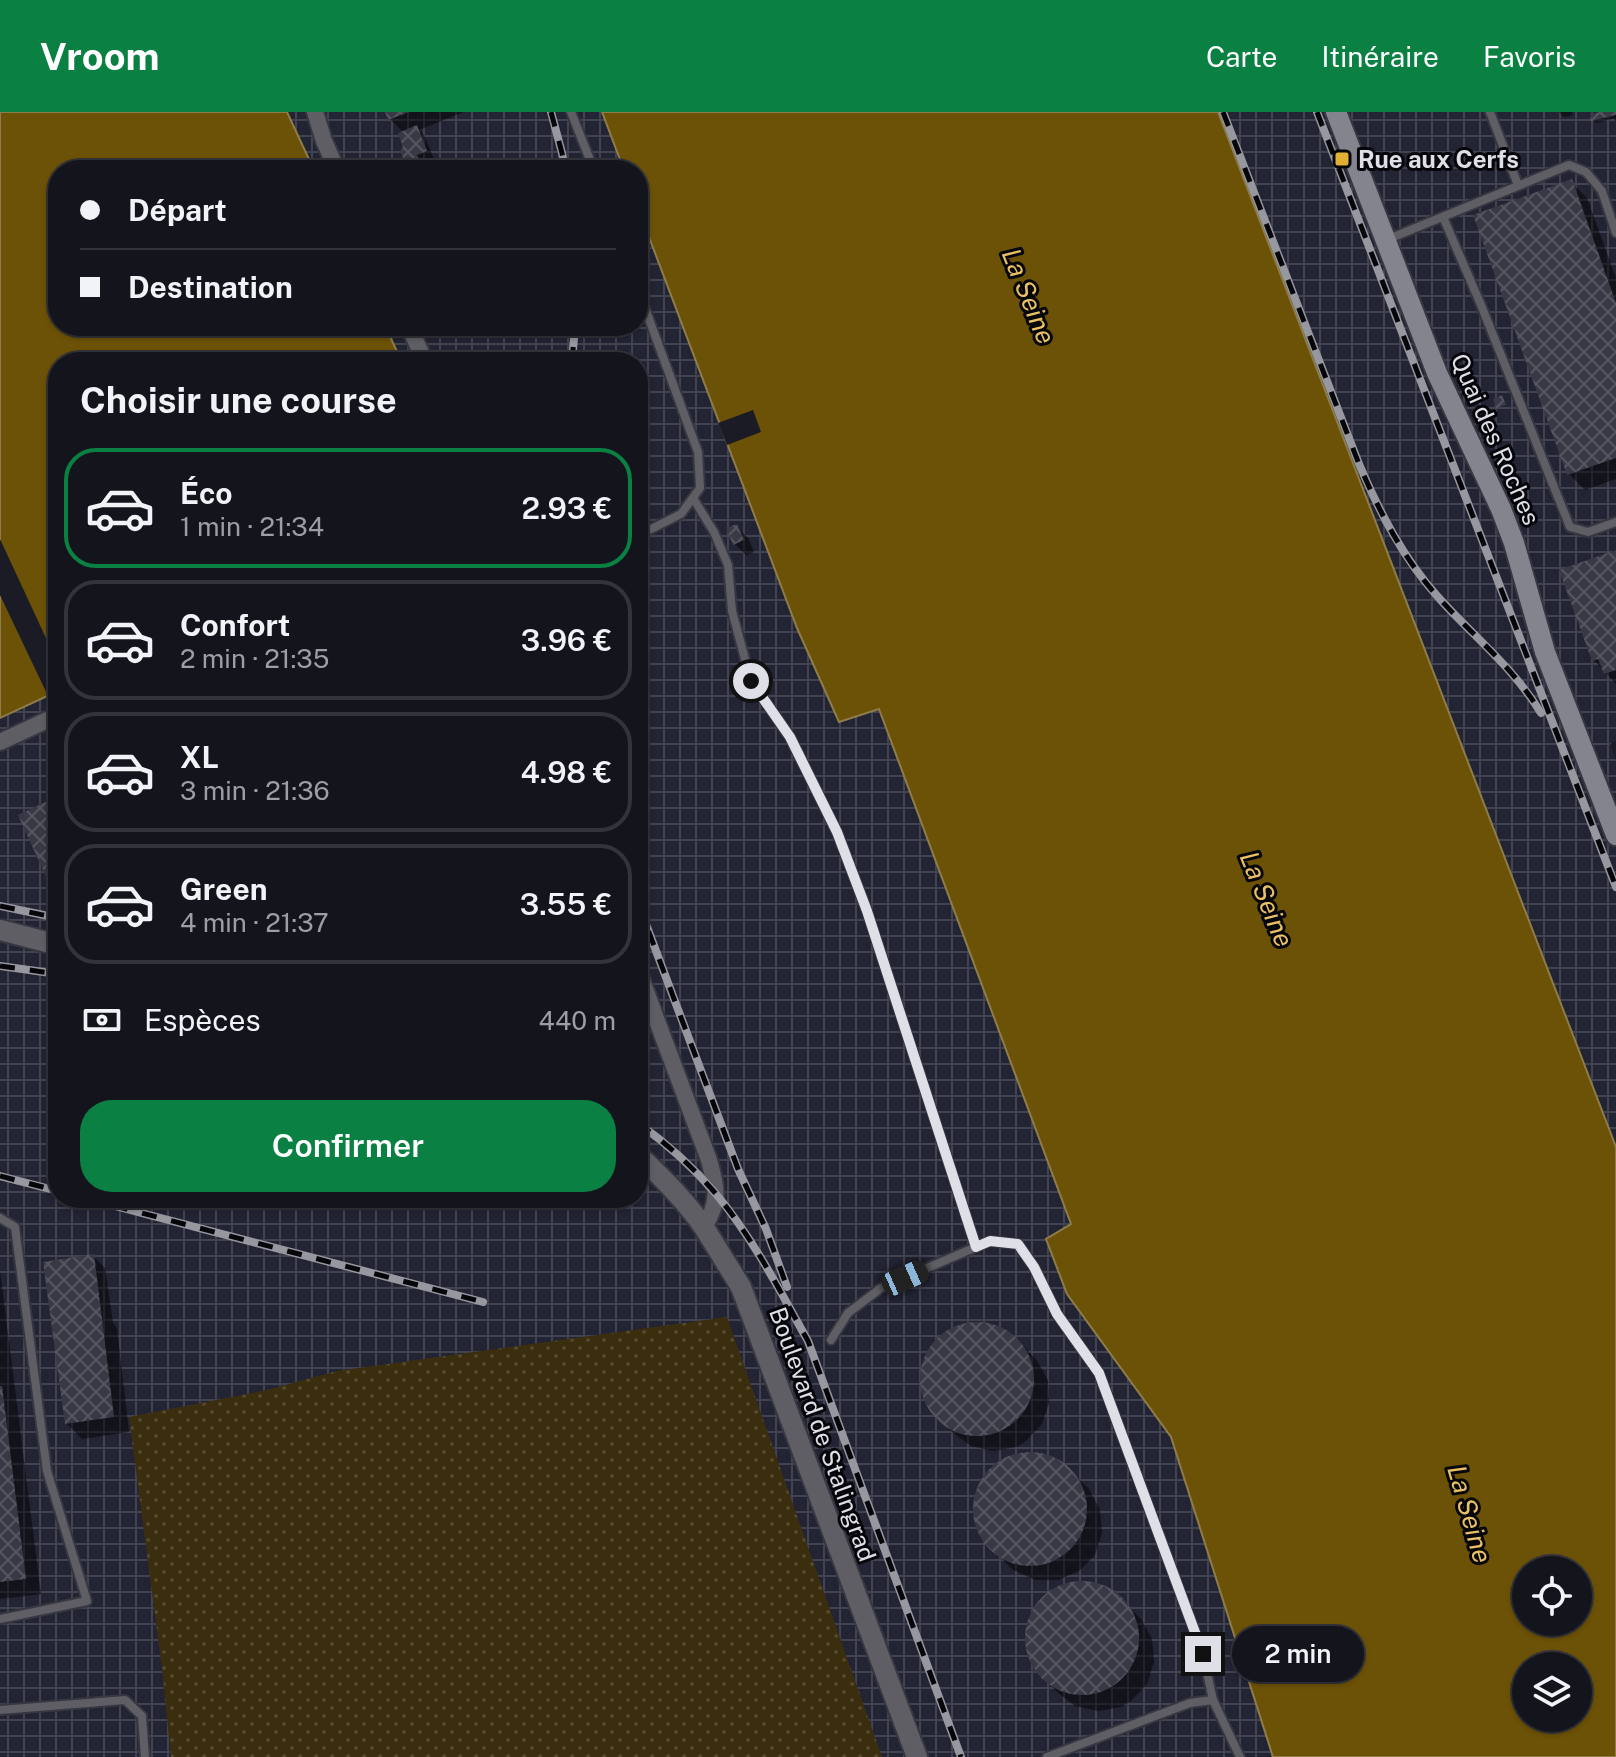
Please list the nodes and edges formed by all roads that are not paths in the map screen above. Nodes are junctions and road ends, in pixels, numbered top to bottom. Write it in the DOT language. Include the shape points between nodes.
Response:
graph roads {
  1 [pos="315,112"];
  2 [pos="571,112"];
  3 [pos="1336,112"];
  4 [pos="1490,112"];
  5 [pos="333,160"];
  6 [pos="590,160"];
  7 [pos="1518,185"];
  8 [pos="1443,217"];
  9 [pos="1616,233"];
  10 [pos="1386,240"];
  11 [pos="648,316"];
  12 [pos="693,498"];
  13 [pos="1616,522"];
  14 [pos="648,530"];
  15 [pos="48,720"];
  16 [pos="0,742"];
  17 [pos="1614,825"];
  18 [pos="0,930"];
  19 [pos="48,942"];
  20 [pos="648,997"];
  21 [pos="648,1165"];
  22 [pos="0,1218"];
  23 [pos="704,1227"];
  24 [pos="976,1247"];
  25 [pos="831,1340"];
  26 [pos="0,1619"];
  27 [pos="1213,1700"];
  28 [pos="0,1710"];
  29 [pos="145,1757"];
  30 [pos="917,1757"];
  31 [pos="1047,1757"];
  32 [pos="1240,1757"];
  1 -- 5 [label="street"];
  2 -- 6 [label="lane"];
  3 -- 10 [label="main road, Quai des Roches"];
  4 -- 7 [label="lane"];
  7 -- 8 [label="lane"];
  7 -- 9 [label="lane" via="1569,165 1586,172 1602,191"];
  8 -- 10 [label="lane"];
  8 -- 13 [label="lane" via="1570,527 1588,532"];
  10 -- 17 [label="main road, Quai des Roches" via="1444,390 1501,509 1545,652"];
  11 -- 12 [label="lane" via="698,452 700,488"];
  12 -- 14 [label="lane" via="681,514"];
  12 -- 24 [label="lane" via="728,565 732,611 751,681 790,737 837,832 867,911"];
  15 -- 16 [label="street"];
  18 -- 19 [label="street"];
  20 -- 23 [label="street" via="716,1185 715,1206"];
  21 -- 23 [label="street, Boulevard de Stalingrad"];
  22 -- 26 [label="lane" via="15,1227 47,1471 87,1601"];
  23 -- 30 [label="street, Boulevard de Stalingrad" via="741,1287"];
  24 -- 25 [label="lane" via="881,1288 848,1313"];
  24 -- 27 [label="lane" via="990,1241 1018,1244 1057,1314 1099,1373 1203,1654"];
  27 -- 31 [label="lane" via="1190,1703"];
  27 -- 32 [label="lane"];
  28 -- 29 [label="lane" via="125,1700 142,1716"];
}
